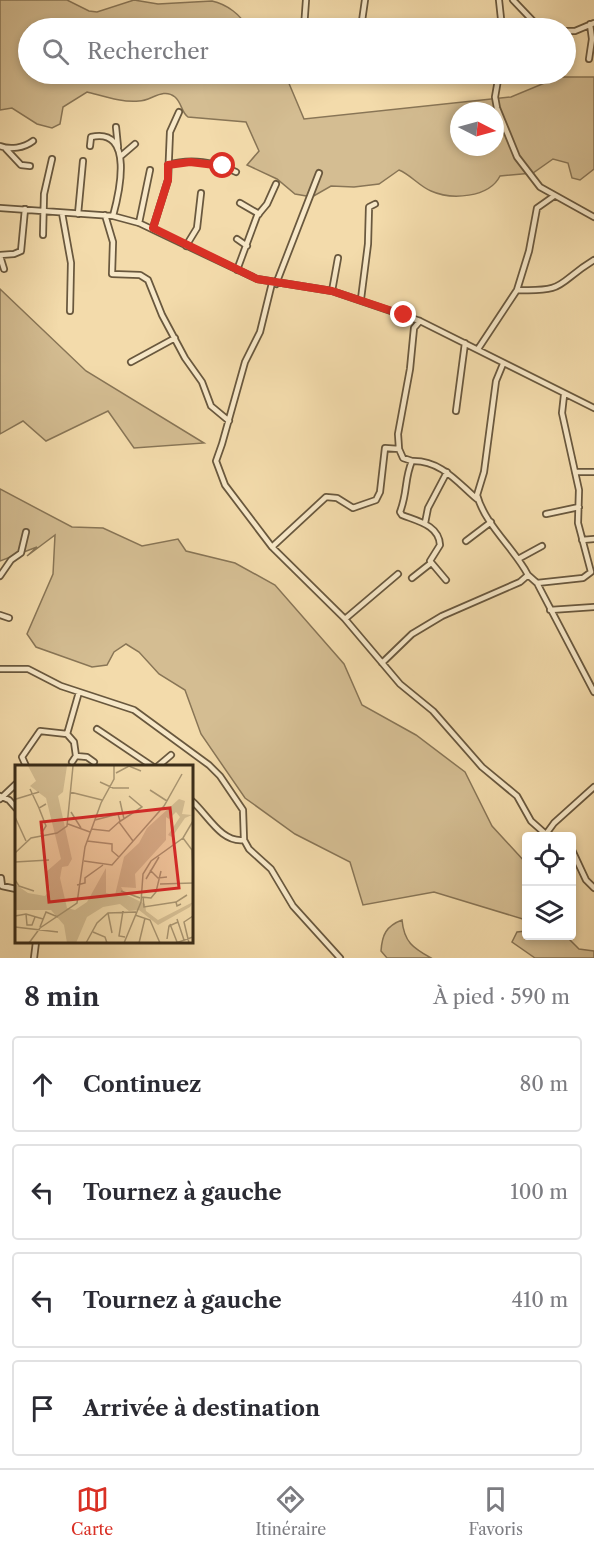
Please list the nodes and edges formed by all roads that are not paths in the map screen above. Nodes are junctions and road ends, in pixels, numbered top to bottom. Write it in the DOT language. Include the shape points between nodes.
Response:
graph roads {
  1 [pos="306,0"];
  2 [pos="365,0"];
  3 [pos="499,0"];
  4 [pos="523,0"];
  5 [pos="515,2"];
  6 [pos="305,18"];
  7 [pos="362,18"];
  8 [pos="501,18"];
  9 [pos="530,18"];
  10 [pos="592,23"];
  11 [pos="576,31"];
  12 [pos="589,59"];
  13 [pos="497,84"];
  14 [pos="179,112"];
  15 [pos="116,127"];
  16 [pos="33,141"];
  17 [pos="135,144"];
  18 [pos="0,146"];
  19 [pos="90,146"];
  20 [pos="117,147"];
  21 [pos="6,149"];
  22 [pos="121,156"];
  23 [pos="52,159"];
  24 [pos="83,161"];
  25 [pos="168,165"];
  26 [pos="30,166"];
  27 [pos="150,170"];
  28 [pos="236,172"];
  29 [pos="320,173"];
  30 [pos="276,184"];
  31 [pos="201,193"];
  32 [pos="554,196"];
  33 [pos="240,203"];
  34 [pos="375,204"];
  35 [pos="0,208"];
  36 [pos="25,209"];
  37 [pos="43,211"];
  38 [pos="62,213"];
  39 [pos="78,214"];
  40 [pos="260,214"];
  41 [pos="105,215"];
  42 [pos="113,216"];
  43 [pos="594,217"];
  44 [pos="139,223"];
  45 [pos="153,228"];
  46 [pos="43,235"];
  47 [pos="237,239"];
  48 [pos="186,246"];
  49 [pos="247,246"];
  50 [pos="0,255"];
  51 [pos="338,258"];
  52 [pos="594,260"];
  53 [pos="4,268"];
  54 [pos="237,270"];
  55 [pos="274,284"];
  56 [pos="517,290"];
  57 [pos="332,291"];
  58 [pos="361,299"];
  59 [pos="69,311"];
  60 [pos="420,321"];
  61 [pos="175,338"];
  62 [pos="465,343"];
  63 [pos="478,349"];
  64 [pos="131,363"];
  65 [pos="502,364"];
  66 [pos="564,395"];
  67 [pos="594,408"];
  68 [pos="456,411"];
  69 [pos="229,421"];
  70 [pos="399,449"];
  71 [pos="412,461"];
  72 [pos="447,472"];
  73 [pos="575,472"];
  74 [pos="594,472"];
  75 [pos="479,501"];
  76 [pos="579,507"];
  77 [pos="546,514"];
  78 [pos="491,522"];
  79 [pos="425,523"];
  80 [pos="26,532"];
  81 [pos="594,539"];
  82 [pos="582,540"];
  83 [pos="466,541"];
  84 [pos="542,546"];
  85 [pos="272,547"];
  86 [pos="520,558"];
  87 [pos="431,563"];
  88 [pos="398,574"];
  89 [pos="592,574"];
  90 [pos="528,575"];
  91 [pos="0,576"];
  92 [pos="412,578"];
  93 [pos="446,580"];
  94 [pos="537,583"];
  95 [pos="594,607"];
  96 [pos="549,610"];
  97 [pos="0,615"];
  98 [pos="9,618"];
  99 [pos="345,619"];
  100 [pos="382,663"];
  101 [pos="0,669"];
  102 [pos="79,692"];
  103 [pos="594,693"];
  104 [pos="98,729"];
  105 [pos="67,735"];
  106 [pos="171,755"];
  107 [pos="76,756"];
  108 [pos="72,762"];
  109 [pos="94,762"];
  110 [pos="26,765"];
  111 [pos="151,765"];
  112 [pos="159,765"];
  113 [pos="15,785"];
  114 [pos="594,787"];
  115 [pos="0,797"];
  116 [pos="194,803"];
  117 [pos="15,807"];
  118 [pos="544,832"];
  119 [pos="550,832"];
  120 [pos="244,840"];
  121 [pos="576,859"];
  122 [pos="1,878"];
  123 [pos="594,888"];
  124 [pos="15,889"];
  125 [pos="36,943"];
  126 [pos="34,958"];
  127 [pos="340,958"];
  1 -- 6 [label="street"];
  2 -- 7 [label="street"];
  3 -- 8 [label="street"];
  4 -- 5 [label="street"];
  5 -- 9 [label="street"];
  10 -- 11 [label="street"];
  10 -- 12 [label="street"];
  13 -- 32 [label="street" via="495,97 502,124 517,157 540,187"];
  14 -- 25 [label="street" via="170,132"];
  15 -- 20 [label="street"];
  16 -- 21 [label="street"];
  17 -- 22 [label="street"];
  18 -- 21 [label="street"];
  19 -- 20 [label="street" via="91,137 98,136 112,140"];
  20 -- 22 [label="street"];
  21 -- 26 [label="street" via="21,165"];
  22 -- 42 [label="street"];
  23 -- 37 [label="street"];
  24 -- 39 [label="street"];
  25 -- 28 [label="street" via="214,163"];
  25 -- 45 [label="street" via="168,180"];
  27 -- 44 [label="street"];
  29 -- 55 [label="street"];
  30 -- 40 [label="street"];
  31 -- 48 [label="street" via="197,228"];
  32 -- 43 [label="street"];
  32 -- 56 [label="street" via="537,208"];
  33 -- 40 [label="street"];
  34 -- 58 [label="street" via="369,207"];
  35 -- 36 [label="street"];
  36 -- 37 [label="street"];
  36 -- 50 [label="street" via="21,251"];
  37 -- 38 [label="street"];
  37 -- 46 [label="street"];
  38 -- 39 [label="street"];
  38 -- 59 [label="street" via="71,263"];
  39 -- 41 [label="street"];
  40 -- 49 [label="street"];
  41 -- 42 [label="street"];
  41 -- 61 [label="street" via="113,242 111,273 140,275 148,280"];
  42 -- 44 [label="street"];
  44 -- 45 [label="street"];
  45 -- 48 [label="street"];
  47 -- 49 [label="street"];
  48 -- 54 [label="street"];
  49 -- 54 [label="street"];
  50 -- 53 [label="street"];
  51 -- 57 [label="street"];
  52 -- 56 [label="street" via="562,286 543,291"];
  54 -- 55 [label="street"];
  55 -- 57 [label="street"];
  55 -- 69 [label="street" via="260,332 245,362"];
  56 -- 63 [label="street"];
  57 -- 58 [label="street"];
  58 -- 60 [label="street"];
  60 -- 62 [label="street"];
  60 -- 70 [label="street" via="414,328"];
  61 -- 64 [label="street"];
  61 -- 69 [label="street" via="212,406"];
  62 -- 63 [label="street"];
  62 -- 68 [label="street"];
  63 -- 65 [label="street"];
  65 -- 66 [label="street"];
  65 -- 75 [label="street" via="496,381"];
  66 -- 67 [label="street"];
  66 -- 73 [label="street" via="562,413"];
  69 -- 85 [label="street" via="217,456 218,468 225,485"];
  70 -- 71 [label="street" via="403,458"];
  70 -- 85 [label="street" via="385,448 376,500 354,508 337,498 326,497"];
  71 -- 72 [label="street" via="425,461"];
  71 -- 79 [label="street" via="400,512"];
  72 -- 75 [label="street"];
  72 -- 79 [label="street" via="428,508"];
  73 -- 74 [label="street"];
  73 -- 76 [label="street"];
  75 -- 78 [label="street"];
  76 -- 77 [label="street"];
  76 -- 82 [label="street"];
  78 -- 83 [label="street"];
  78 -- 86 [label="street"];
  79 -- 87 [label="street" via="440,539"];
  80 -- 91 [label="street" via="21,553"];
  81 -- 82 [label="street"];
  82 -- 89 [label="street"];
  84 -- 86 [label="street"];
  85 -- 99 [label="street"];
  86 -- 90 [label="street"];
  87 -- 92 [label="street"];
  87 -- 93 [label="street"];
  88 -- 99 [label="street"];
  89 -- 94 [label="street"];
  90 -- 94 [label="street"];
  90 -- 100 [label="street" via="412,634"];
  94 -- 96 [label="street"];
  95 -- 96 [label="street"];
  96 -- 103 [label="street"];
  97 -- 98 [label="street"];
  99 -- 100 [label="street"];
  100 -- 118 [label="street" via="433,711 482,767 517,796 531,821"];
  101 -- 102 [label="street" via="28,669"];
  102 -- 105 [label="street"];
  102 -- 120 [label="street" via="134,710 209,765 243,810"];
  104 -- 111 [label="street"];
  105 -- 107 [label="street" via="74,742"];
  105 -- 110 [label="street" via="40,731 22,757"];
  106 -- 112 [label="street"];
  107 -- 108 [label="street"];
  107 -- 109 [label="street"];
  113 -- 115 [label="street"];
  114 -- 119 [label="street" via="554,823"];
  115 -- 117 [label="street"];
  116 -- 120 [label="street" via="219,831 235,841"];
  120 -- 127 [label="street" via="271,869 293,906"];
  121 -- 123 [label="street"];
  122 -- 124 [label="street" via="2,886"];
  125 -- 126 [label="street"];
}
